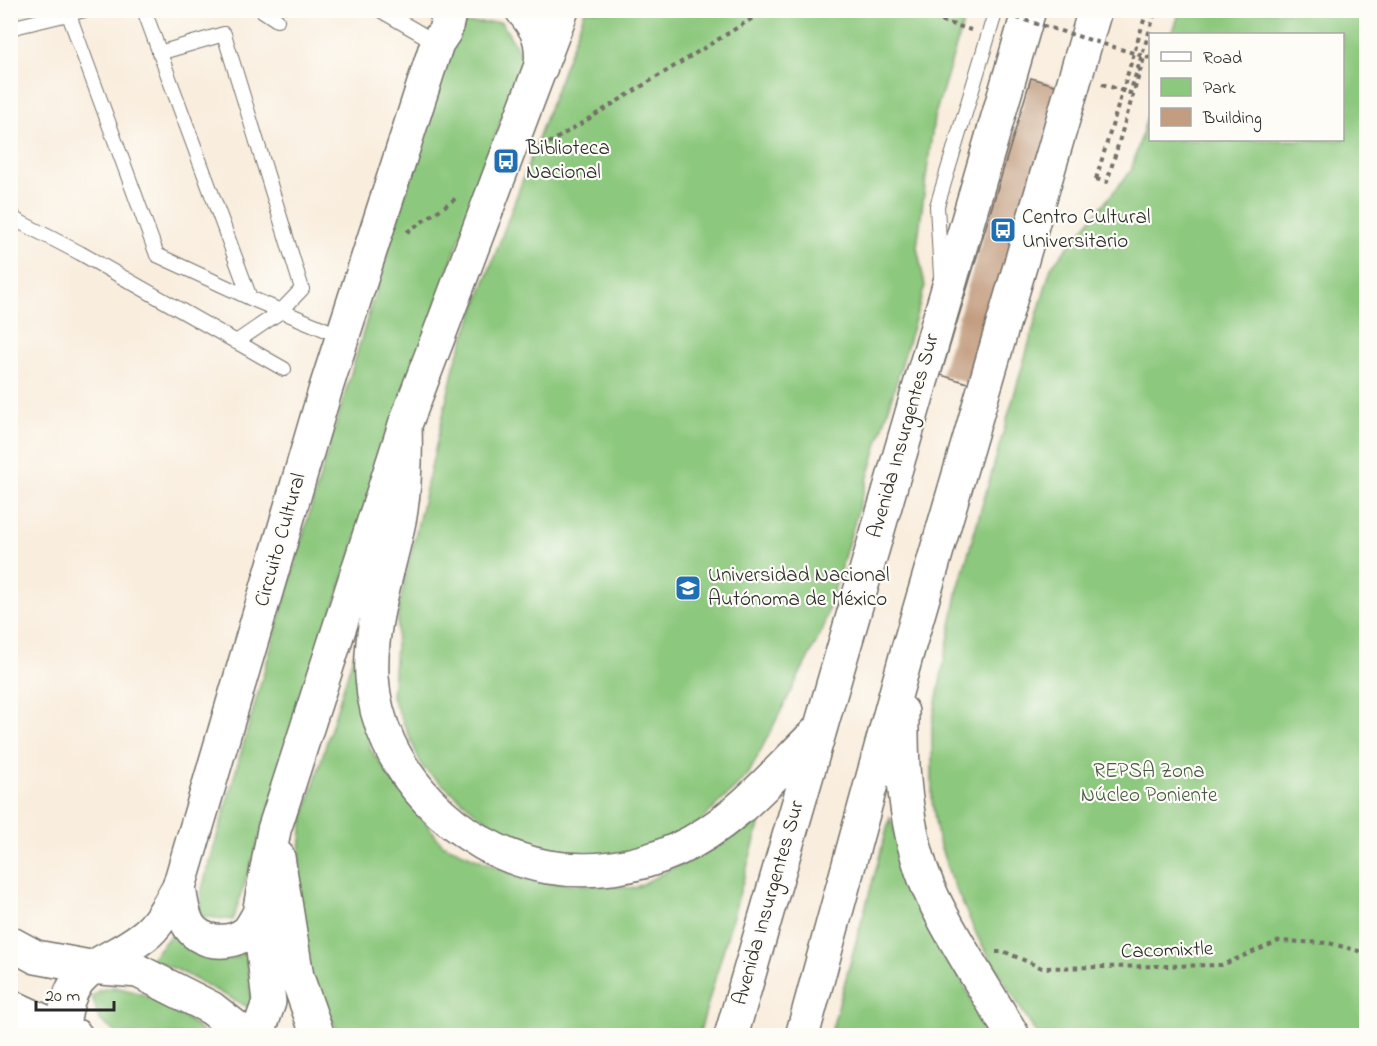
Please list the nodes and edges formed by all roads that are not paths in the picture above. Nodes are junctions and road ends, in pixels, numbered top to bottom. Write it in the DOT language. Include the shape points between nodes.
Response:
graph roads {
  1 [pos="85,10"];
  2 [pos="144,10"];
  3 [pos="262,10"];
  4 [pos="380,10"];
  5 [pos="522,10"];
  6 [pos="562,10"];
  7 [pos="996,10"];
  8 [pos="1029,10"];
  9 [pos="1095,10"];
  10 [pos="69,15"];
  11 [pos="278,20"];
  12 [pos="449,24"];
  13 [pos="10,28"];
  14 [pos="159,53"];
  15 [pos="541,69"];
  16 [pos="10,207"];
  17 [pos="250,298"];
  18 [pos="942,304"];
  19 [pos="280,312"];
  20 [pos="343,337"];
  21 [pos="236,342"];
  22 [pos="284,369"];
  23 [pos="405,425"];
  24 [pos="908,649"];
  25 [pos="819,730"];
  26 [pos="274,830"];
  27 [pos="179,887"];
  28 [pos="259,914"];
  29 [pos="10,943"];
  30 [pos="90,967"];
  31 [pos="10,1006"];
  32 [pos="68,1034"];
  33 [pos="247,1035"];
  34 [pos="256,1035"];
  35 [pos="318,1035"];
  36 [pos="731,1035"];
  37 [pos="801,1035"];
  38 [pos="1013,1035"];
  1 -- 10 [label="lane"];
  2 -- 14 [label="lane"];
  3 -- 11 [label="lane"];
  4 -- 12 [label="lane"];
  5 -- 15 [label="main road" via="543,44"];
  6 -- 15 [label="main road"];
  7 -- 18 [label="lane" via="937,206"];
  8 -- 18 [label="main road, Avenida Insurgentes Sur"];
  9 -- 24 [label="main road"];
  10 -- 13 [label="lane"];
  10 -- 17 [label="lane" via="158,255"];
  12 -- 20 [label="main road, Circuito Cultural"];
  14 -- 17 [label="lane"];
  14 -- 19 [label="lane" via="224,34 302,289"];
  15 -- 23 [label="main road"];
  16 -- 21 [label="lane" via="14,219"];
  17 -- 19 [label="lane"];
  18 -- 25 [label="main road, Avenida Insurgentes Sur"];
  19 -- 20 [label="lane"];
  19 -- 21 [label="lane"];
  20 -- 27 [label="main road, Circuito Cultural"];
  21 -- 22 [label="lane"];
  23 -- 25 [label="main road" via="405,483 378,607 372,676 381,724 399,763 424,797 456,826 506,853 547,867 602,869 652,860 678,850 722,823"];
  23 -- 26 [label="main road"];
  24 -- 37 [label="main road"];
  24 -- 38 [label="main road" via="902,737 911,826 934,900"];
  25 -- 36 [label="main road, Avenida Insurgentes Sur"];
  26 -- 28 [label="main road"];
  26 -- 35 [label="main road" via="297,977"];
  27 -- 28 [label="main road" via="189,926 206,940 228,942 248,933"];
  27 -- 30 [label="main road, Circuito Cultural" via="153,928"];
  28 -- 34 [label="main road" via="269,1002"];
  29 -- 30 [label="main road" via="36,957"];
  30 -- 32 [label="main road, Circuito Cultural" via="74,984 64,1006"];
  30 -- 33 [label="main road" via="138,971 211,1008"];
  31 -- 32 [label="main road"];
}
